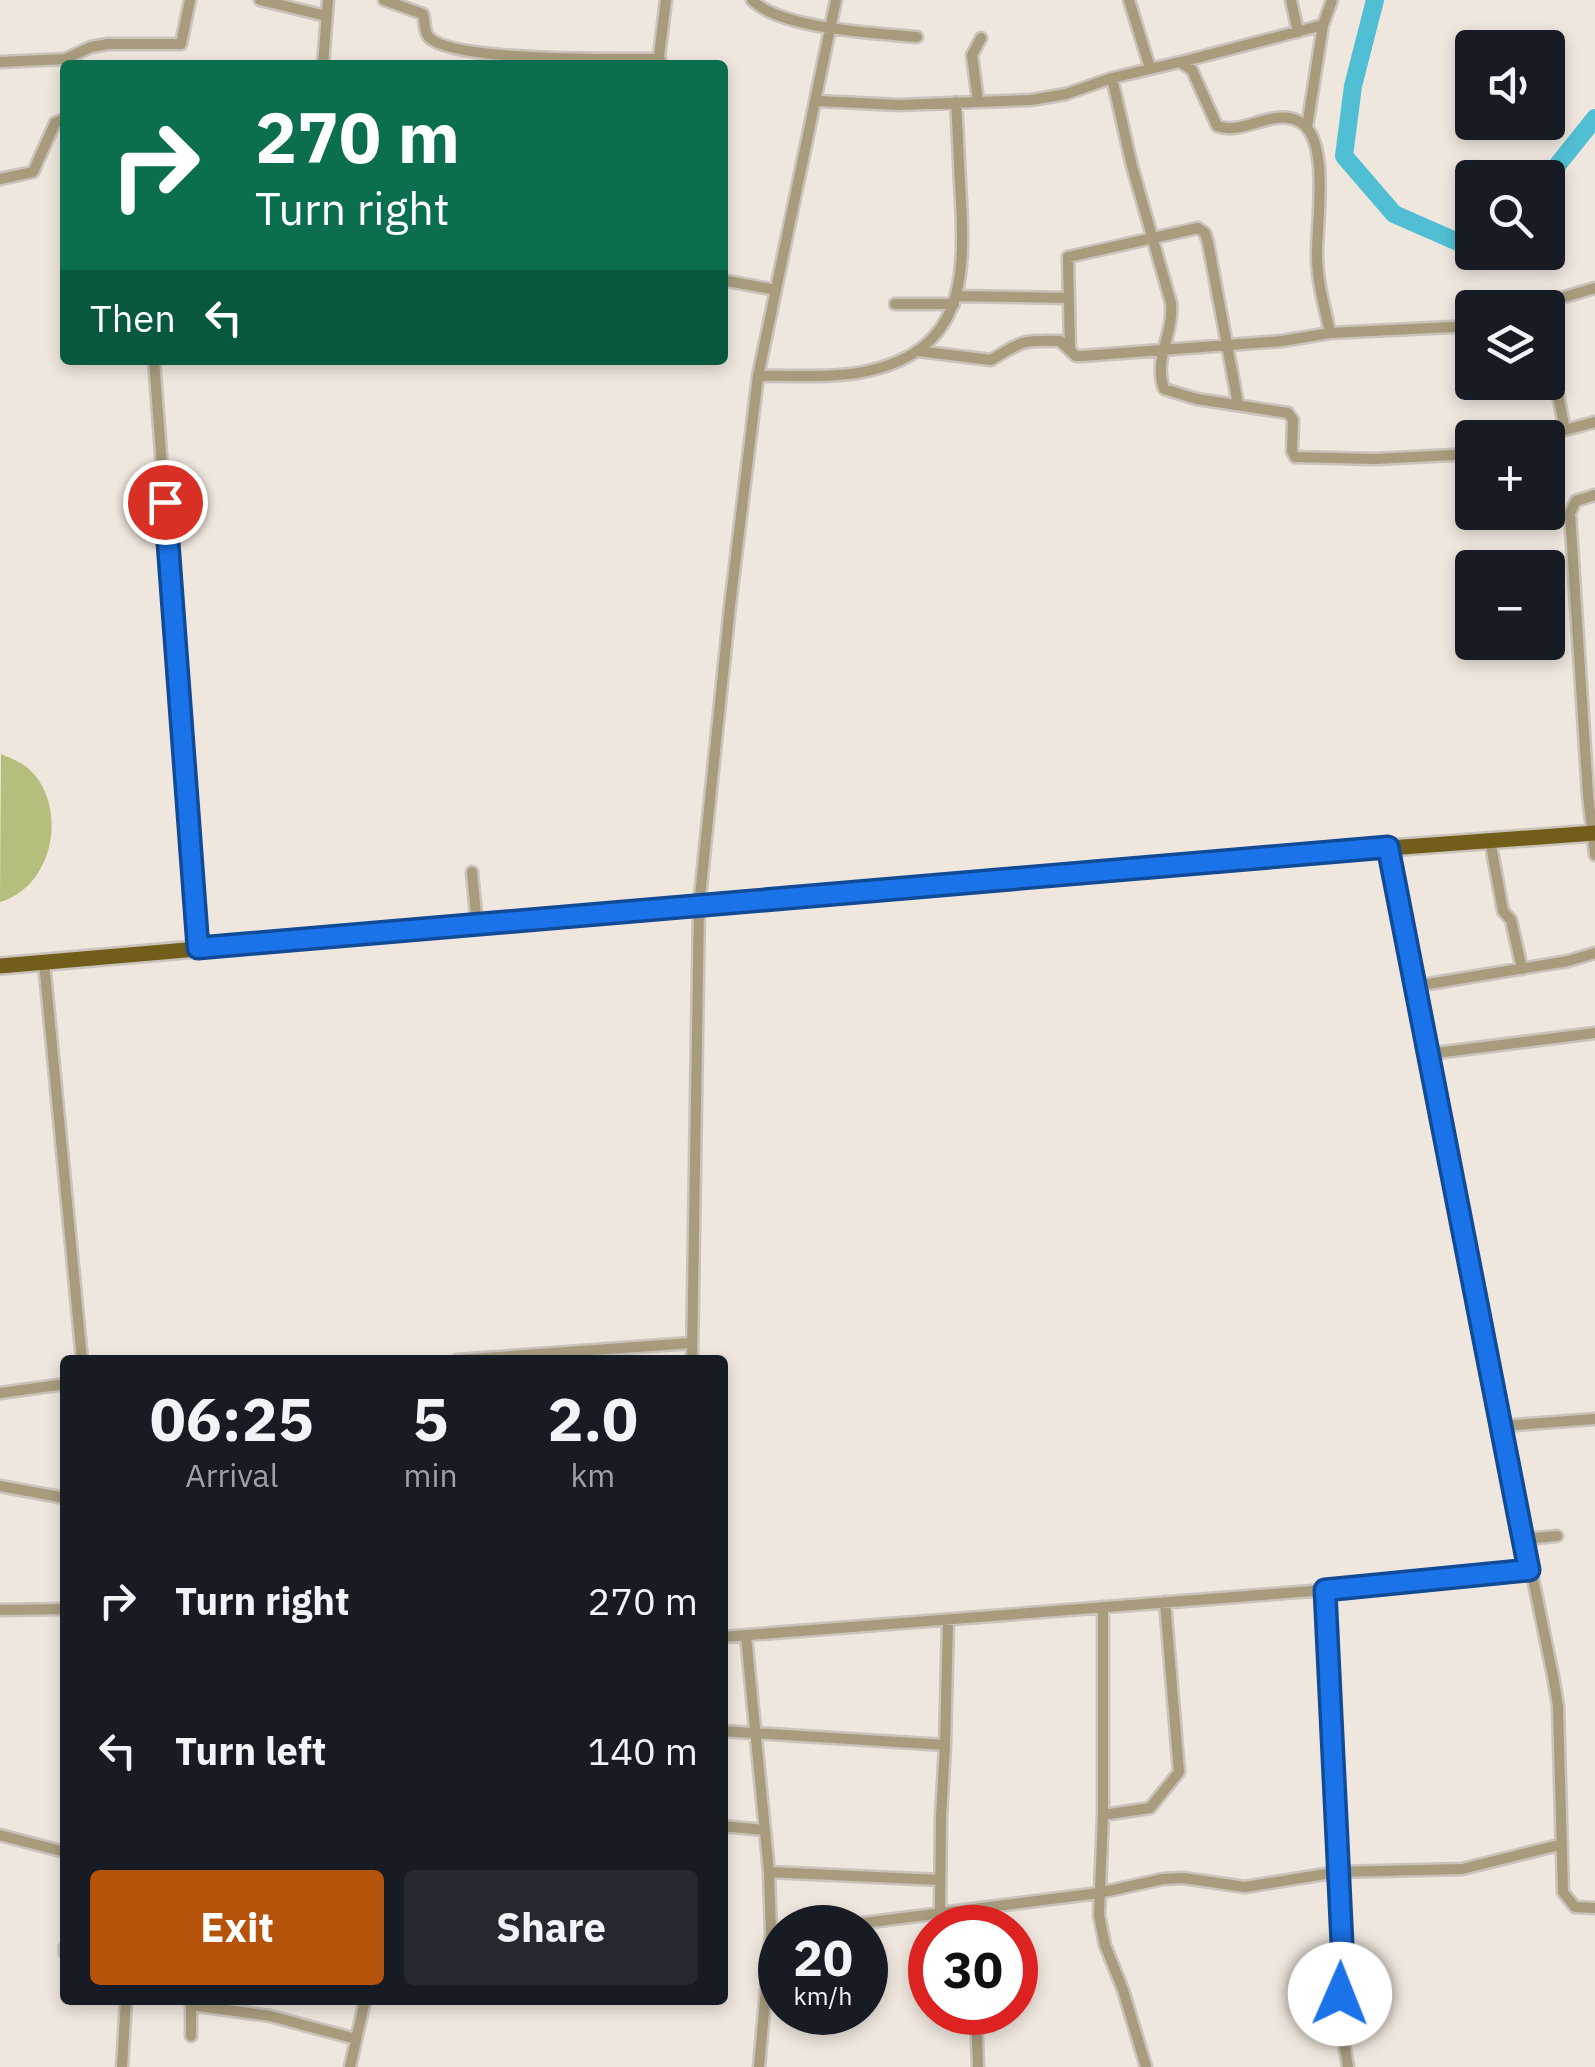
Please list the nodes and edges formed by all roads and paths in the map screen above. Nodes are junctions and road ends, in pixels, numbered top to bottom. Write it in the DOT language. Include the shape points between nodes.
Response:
graph roads {
  1 [pos="190,0"];
  2 [pos="260,0"];
  3 [pos="328,0"];
  4 [pos="384,0"];
  5 [pos="666,0"];
  6 [pos="752,0"];
  7 [pos="836,0"];
  8 [pos="1129,0"];
  9 [pos="1291,0"];
  10 [pos="1332,0"];
  11 [pos="326,16"];
  12 [pos="1323,25"];
  13 [pos="830,28"];
  14 [pos="1298,32"];
  15 [pos="917,37"];
  16 [pos="981,38"];
  17 [pos="322,60"];
  18 [pos="608,60"];
  19 [pos="659,60"];
  20 [pos="0,62"];
  21 [pos="1180,62"];
  22 [pos="1150,68"];
  23 [pos="1112,78"];
  24 [pos="818,101"];
  25 [pos="978,101"];
  26 [pos="956,102"];
  27 [pos="60,122"];
  28 [pos="1307,128"];
  29 [pos="0,180"];
  30 [pos="1152,238"];
  31 [pos="728,281"];
  32 [pos="1595,288"];
  33 [pos="776,290"];
  34 [pos="1565,297"];
  35 [pos="1068,298"];
  36 [pos="956,300"];
  37 [pos="895,304"];
  38 [pos="1455,327"];
  39 [pos="1330,333"];
  40 [pos="1229,345"];
  41 [pos="1070,348"];
  42 [pos="1162,351"];
  43 [pos="918,352"];
  44 [pos="154,365"];
  45 [pos="758,376"];
  46 [pos="1238,404"];
  47 [pos="1595,422"];
  48 [pos="1565,430"];
  49 [pos="1455,455"];
  50 [pos="1595,495"];
  51 [pos="1593,833"];
  52 [pos="1490,840"];
  53 [pos="1388,847"];
  54 [pos="1595,855"];
  55 [pos="472,872"];
  56 [pos="699,906"];
  57 [pos="477,924"];
  58 [pos="198,948"];
  59 [pos="1595,953"];
  60 [pos="44,962"];
  61 [pos="0,966"];
  62 [pos="1522,968"];
  63 [pos="1416,986"];
  64 [pos="1595,1033"];
  65 [pos="1428,1054"];
  66 [pos="692,1343"];
  67 [pos="82,1355"];
  68 [pos="527,1355"];
  69 [pos="692,1355"];
  70 [pos="60,1385"];
  71 [pos="0,1392"];
  72 [pos="1595,1419"];
  73 [pos="1502,1426"];
  74 [pos="0,1486"];
  75 [pos="60,1497"];
  76 [pos="1557,1536"];
  77 [pos="1523,1539"];
  78 [pos="1529,1570"];
  79 [pos="1325,1590"];
  80 [pos="1165,1602"];
  81 [pos="1103,1607"];
  82 [pos="60,1609"];
  83 [pos="0,1610"];
  84 [pos="948,1620"];
  85 [pos="746,1636"];
  86 [pos="728,1638"];
  87 [pos="728,1730"];
  88 [pos="754,1732"];
  89 [pos="945,1745"];
  90 [pos="1102,1814"];
  91 [pos="728,1827"];
  92 [pos="764,1830"];
  93 [pos="0,1835"];
  94 [pos="1559,1845"];
  95 [pos="60,1851"];
  96 [pos="769,1872"];
  97 [pos="1338,1872"];
  98 [pos="940,1880"];
  99 [pos="1099,1893"];
  100 [pos="772,1905"];
  101 [pos="940,1905"];
  102 [pos="1008,1905"];
  103 [pos="1595,1908"];
  104 [pos="126,2005"];
  105 [pos="192,2005"];
  106 [pos="197,2005"];
  107 [pos="364,2005"];
  108 [pos="763,2035"];
  109 [pos="977,2035"];
  110 [pos="190,2036"];
  111 [pos="356,2039"];
  112 [pos="122,2067"];
  113 [pos="350,2067"];
  114 [pos="759,2067"];
  115 [pos="978,2067"];
  116 [pos="1146,2067"];
  117 [pos="1348,2067"];
  1 -- 20 [label="street" via="181,44 108,44 65,59"];
  2 -- 11 [label="street"];
  3 -- 11 [label="street"];
  4 -- 18 [label="street" via="424,14 434,41 471,51"];
  5 -- 19 [label="street"];
  6 -- 13 [label="street" via="766,12"];
  7 -- 13 [label="street"];
  8 -- 22 [label="street"];
  9 -- 14 [label="street"];
  10 -- 12 [label="street"];
  11 -- 17 [label="street"];
  12 -- 14 [label="street"];
  12 -- 28 [label="street"];
  13 -- 15 [label="street"];
  13 -- 24 [label="street"];
  14 -- 21 [label="street"];
  16 -- 25 [label="street" via="972,55"];
  21 -- 22 [label="street"];
  21 -- 28 [label="street" via="1192,70 1217,126 1278,118"];
  22 -- 23 [label="street"];
  23 -- 25 [label="street" via="1066,94"];
  23 -- 30 [label="street"];
  24 -- 26 [label="street"];
  24 -- 33 [label="street"];
  25 -- 26 [label="street"];
  26 -- 36 [label="street" via="964,257"];
  27 -- 29 [label="street" via="33,172"];
  28 -- 39 [label="street" via="1319,172 1317,258"];
  30 -- 35 [label="street" via="1068,257"];
  30 -- 40 [label="street" via="1190,228 1205,233"];
  30 -- 42 [label="street" via="1171,304"];
  31 -- 33 [label="street"];
  32 -- 34 [label="street"];
  33 -- 45 [label="street"];
  35 -- 36 [label="street"];
  35 -- 41 [label="street"];
  36 -- 37 [label="street"];
  36 -- 43 [label="street"];
  38 -- 39 [label="street"];
  39 -- 40 [label="street"];
  40 -- 42 [label="street"];
  40 -- 46 [label="street"];
  41 -- 42 [label="street" via="1076,356"];
  41 -- 43 [label="street" via="1060,341 1023,342 992,360"];
  42 -- 46 [label="street" via="1164,390"];
  43 -- 45 [label="street" via="872,370"];
  44 -- 58 [label="street"];
  45 -- 56 [label="street"];
  46 -- 49 [label="street" via="1291,416 1298,458"];
  47 -- 48 [label="street"];
  50 -- 51 [label="street" via="1576,501 1570,513"];
  51 -- 52 [label="main road"];
  51 -- 54 [label="street"];
  52 -- 53 [label="main road"];
  52 -- 62 [label="street"];
  53 -- 56 [label="main road"];
  53 -- 63 [label="street"];
  55 -- 57 [label="street"];
  56 -- 57 [label="main road"];
  56 -- 66 [label="street"];
  57 -- 58 [label="main road"];
  58 -- 60 [label="main road"];
  59 -- 62 [label="street"];
  60 -- 61 [label="main road"];
  60 -- 67 [label="street"];
  62 -- 63 [label="street"];
  63 -- 65 [label="street"];
  64 -- 65 [label="street"];
  65 -- 73 [label="street"];
  66 -- 68 [label="street"];
  66 -- 69 [label="street"];
  70 -- 71 [label="street"];
  72 -- 73 [label="street"];
  73 -- 77 [label="street"];
  74 -- 75 [label="street"];
  76 -- 77 [label="street"];
  77 -- 78 [label="street"];
  78 -- 79 [label="street"];
  78 -- 94 [label="street" via="1558,1706"];
  79 -- 80 [label="street"];
  79 -- 97 [label="street"];
  80 -- 81 [label="street"];
  80 -- 90 [label="street" via="1180,1772 1150,1808"];
  81 -- 84 [label="street"];
  81 -- 90 [label="street"];
  82 -- 83 [label="street"];
  84 -- 85 [label="street"];
  84 -- 89 [label="street"];
  85 -- 86 [label="street"];
  85 -- 88 [label="street"];
  87 -- 88 [label="street"];
  88 -- 89 [label="street"];
  88 -- 92 [label="street"];
  89 -- 98 [label="street"];
  90 -- 99 [label="street"];
  91 -- 92 [label="street"];
  92 -- 96 [label="street"];
  93 -- 95 [label="street"];
  94 -- 97 [label="street" via="1462,1870"];
  94 -- 103 [label="street" via="1565,1898 1575,1907"];
  96 -- 98 [label="street"];
  96 -- 100 [label="street"];
  97 -- 99 [label="street" via="1245,1887 1163,1879"];
  97 -- 117 [label="street" via="1339,2012"];
  98 -- 101 [label="street"];
  99 -- 102 [label="street"];
  99 -- 116 [label="street" via="1105,1945"];
  104 -- 112 [label="street"];
  105 -- 110 [label="street"];
  106 -- 111 [label="street"];
  107 -- 111 [label="street"];
  108 -- 114 [label="street"];
  109 -- 115 [label="street"];
  111 -- 113 [label="street"];
}
